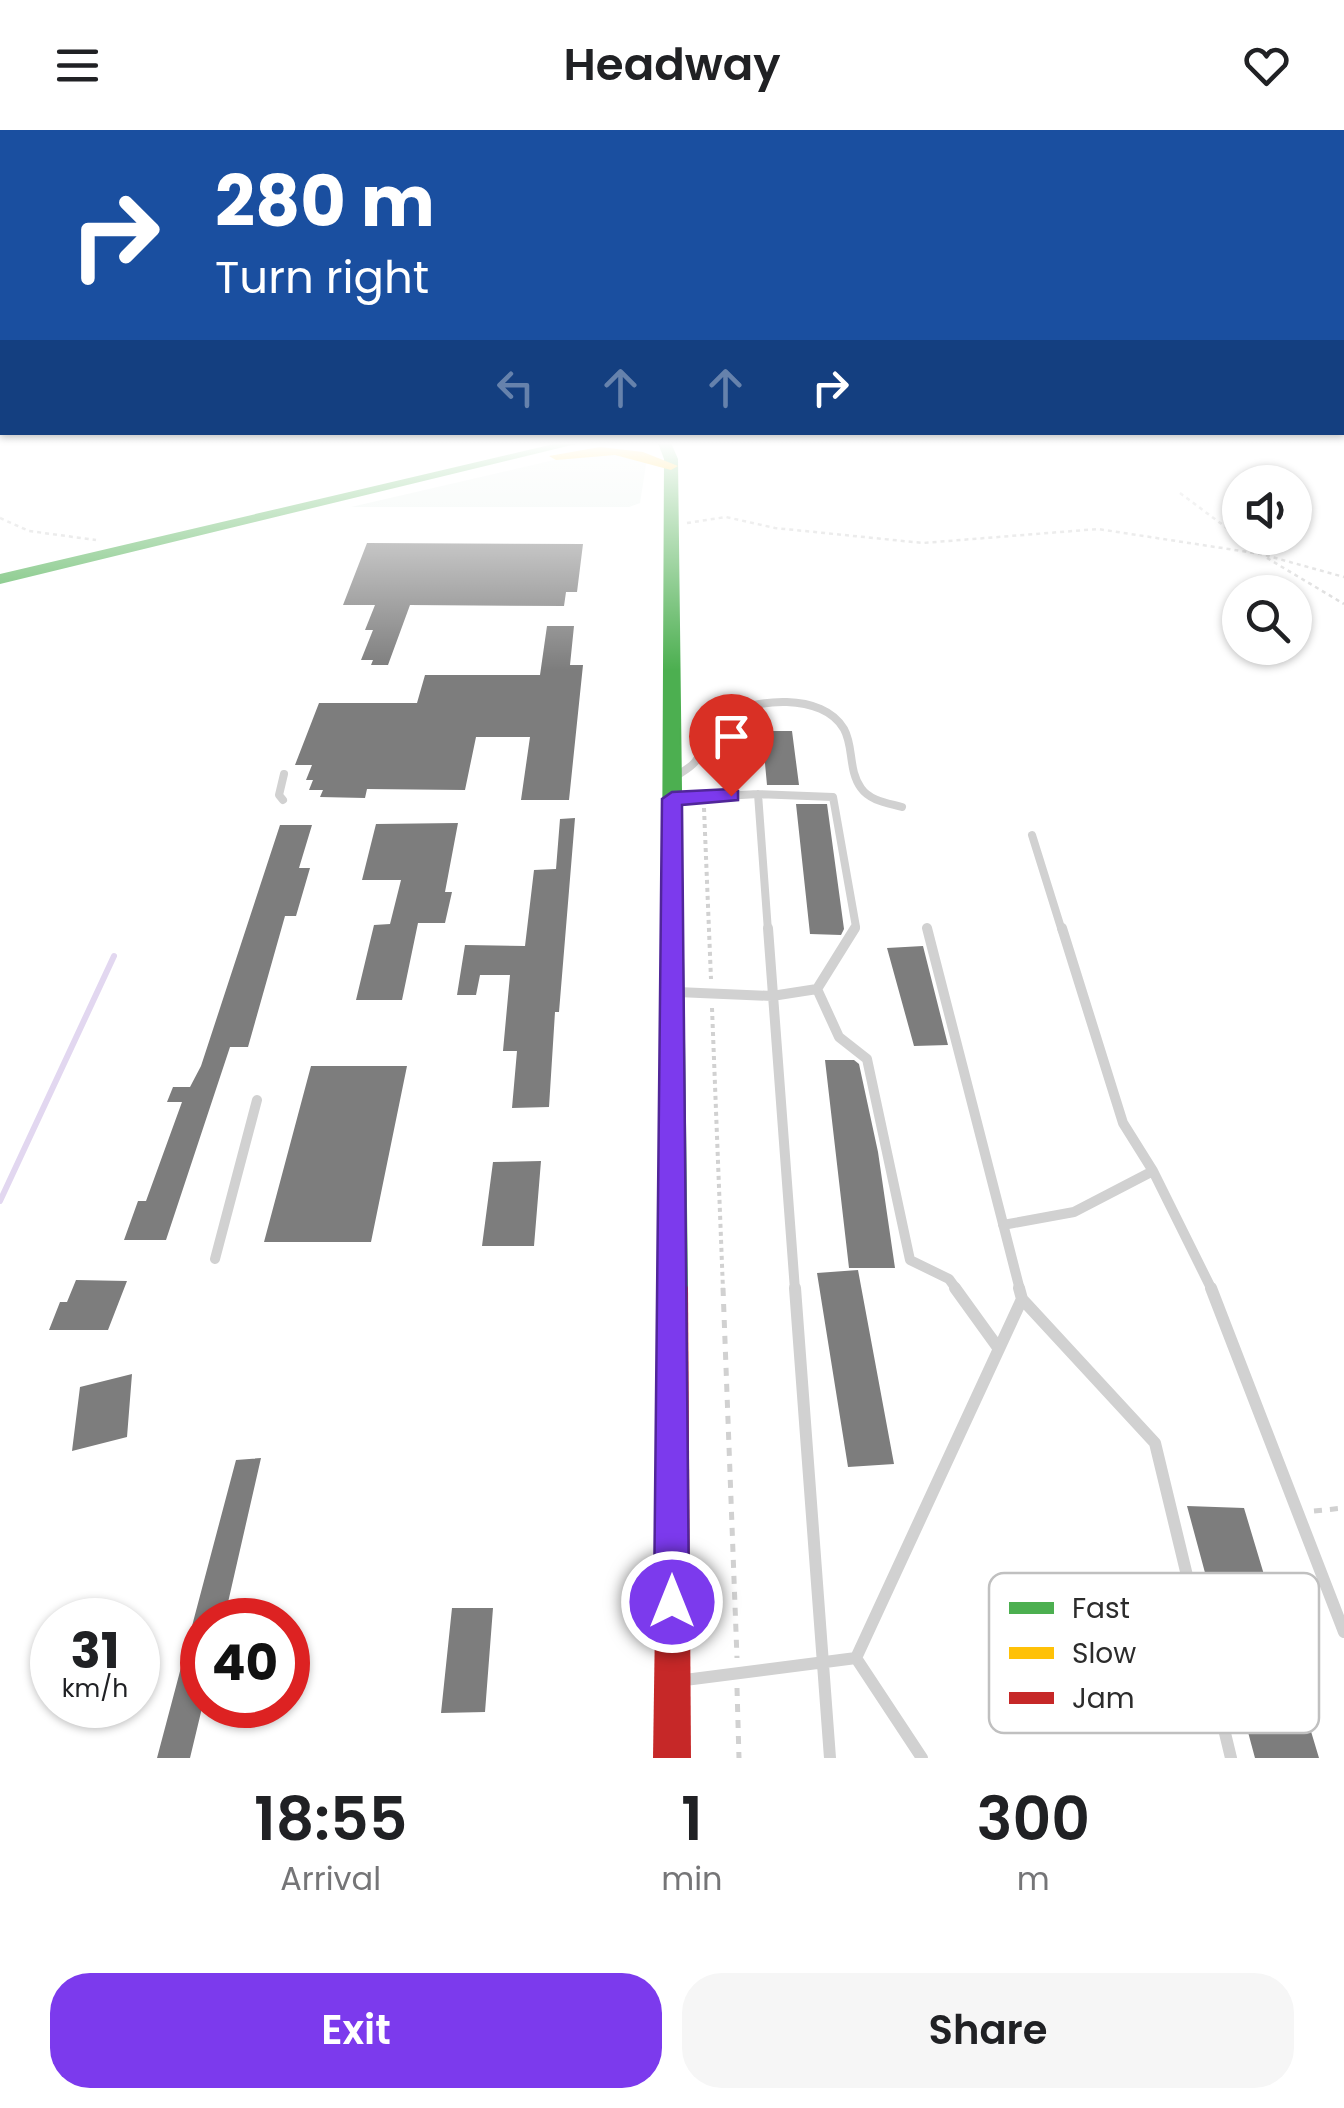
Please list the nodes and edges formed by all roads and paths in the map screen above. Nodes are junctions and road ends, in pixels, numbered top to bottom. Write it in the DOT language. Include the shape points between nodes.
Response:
graph roads {
  1 [pos="256,519"];
  2 [pos="671,519"];
  3 [pos="719,519"];
  4 [pos="731,519"];
  5 [pos="2,520"];
  6 [pos="671,526"];
  7 [pos="1222,547"];
  8 [pos="121,550"];
  9 [pos="1264,555"];
  10 [pos="1266,555"];
  11 [pos="1344,577"];
  12 [pos="0,579"];
  13 [pos="1344,604"];
  14 [pos="284,774"];
  15 [pos="673,788"];
  16 [pos="758,794"];
  17 [pos="704,797"];
  18 [pos="282,800"];
  19 [pos="902,806"];
  20 [pos="1032,834"];
  21 [pos="927,928"];
  22 [pos="817,989"];
  23 [pos="675,992"];
  24 [pos="711,992"];
  25 [pos="772,996"];
  26 [pos="257,1100"];
  27 [pos="1153,1171"];
  28 [pos="1003,1225"];
  29 [pos="214,1259"];
  30 [pos="1022,1300"];
  31 [pos="999,1349"];
  32 [pos="1344,1508"];
  33 [pos="1298,1513"];
  34 [pos="1186,1573"];
  35 [pos="1344,1632"];
  36 [pos="856,1658"];
  37 [pos="823,1661"];
  38 [pos="737,1675"];
  39 [pos="672,1682"];
  40 [pos="1225,1733"];
  41 [pos="672,1758"];
  42 [pos="739,1758"];
  43 [pos="830,1758"];
  44 [pos="922,1758"];
  45 [pos="1231,1758"];
  1 -- 8 [label="street"];
  2 -- 6 [label="street"];
  3 -- 6 [label="path"];
  4 -- 7 [label="path" via="923,543 1098,529"];
  5 -- 8 [label="path" via="29,532 103,541"];
  6 -- 15 [label="street"];
  8 -- 12 [label="street"];
  9 -- 13 [label="path"];
  10 -- 11 [label="path"];
  14 -- 18 [label="lane"];
  15 -- 17 [label="lane"];
  15 -- 19 [label="lane" via="724,716 790,703 831,714 843,726 858,786 869,797"];
  15 -- 23 [label="street"];
  16 -- 17 [label="lane"];
  16 -- 22 [label="lane" via="833,797 856,927"];
  16 -- 25 [label="lane"];
  17 -- 24 [label="path"];
  20 -- 27 [label="lane" via="1123,1123"];
  21 -- 28 [label="lane"];
  22 -- 25 [label="lane"];
  22 -- 31 [label="lane" via="839,1037 867,1059 910,1260 948,1280"];
  23 -- 24 [label="lane"];
  23 -- 39 [label="street"];
  24 -- 25 [label="lane"];
  24 -- 38 [label="path"];
  25 -- 37 [label="lane"];
  26 -- 29 [label="lane"];
  27 -- 28 [label="lane" via="1074,1212"];
  27 -- 33 [label="lane" via="1208,1280"];
  28 -- 30 [label="lane"];
  30 -- 31 [label="lane"];
  30 -- 34 [label="lane" via="1155,1443"];
  31 -- 36 [label="lane"];
  32 -- 33 [label="path"];
  33 -- 35 [label="lane"];
  36 -- 37 [label="lane"];
  36 -- 44 [label="lane"];
  37 -- 38 [label="lane"];
  37 -- 43 [label="lane"];
  38 -- 39 [label="lane"];
  38 -- 42 [label="path"];
  39 -- 41 [label="street"];
  40 -- 45 [label="lane"];
}
